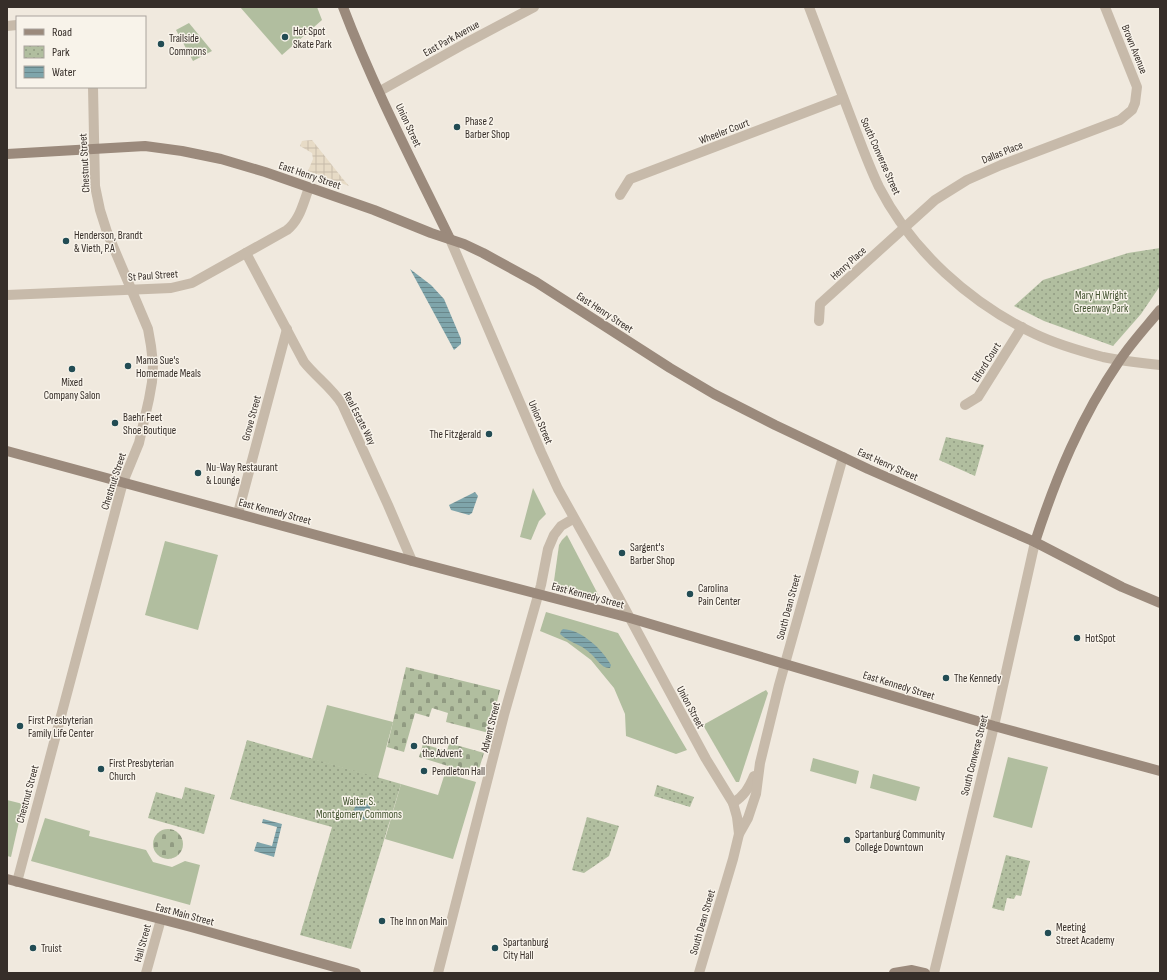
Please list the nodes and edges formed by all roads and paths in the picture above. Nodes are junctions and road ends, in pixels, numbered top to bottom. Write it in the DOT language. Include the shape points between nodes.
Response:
graph roads {
  1 [pos="343,7"];
  2 [pos="534,7"];
  3 [pos="809,7"];
  4 [pos="1105,7"];
  5 [pos="93,88"];
  6 [pos="380,91"];
  7 [pos="843,98"];
  8 [pos="1120,120"];
  9 [pos="94,148"];
  10 [pos="7,154"];
  11 [pos="309,188"];
  12 [pos="620,195"];
  13 [pos="905,227"];
  14 [pos="450,239"];
  15 [pos="246,254"];
  16 [pos="132,289"];
  17 [pos="7,295"];
  18 [pos="1160,310"];
  19 [pos="819,321"];
  20 [pos="1022,327"];
  21 [pos="287,329"];
  22 [pos="1120,360"];
  23 [pos="1160,365"];
  24 [pos="965,404"];
  25 [pos="7,451"];
  26 [pos="843,457"];
  27 [pos="123,482"];
  28 [pos="238,513"];
  29 [pos="573,519"];
  30 [pos="1035,542"];
  31 [pos="412,561"];
  32 [pos="539,594"];
  33 [pos="1160,603"];
  34 [pos="630,618"];
  35 [pos="785,664"];
  36 [pos="994,726"];
  37 [pos="760,763"];
  38 [pos="1160,771"];
  39 [pos="733,803"];
  40 [pos="739,834"];
  41 [pos="12,881"];
  42 [pos="161,919"];
  43 [pos="146,973"];
  44 [pos="356,973"];
  45 [pos="438,973"];
  46 [pos="699,973"];
  47 [pos="894,973"];
  48 [pos="925,973"];
  49 [pos="934,973"];
  1 -- 6 [label="street, Union Street"];
  2 -- 6 [label="street, East Park Avenue"];
  3 -- 7 [label="street, South Converse Street"];
  4 -- 8 [label="street, Brown Avenue" via="1137,87 1135,103"];
  5 -- 9 [label="street, Chestnut Street"];
  6 -- 14 [label="street, Union Street"];
  7 -- 12 [label="street, Wheeler Court" via="630,179"];
  7 -- 13 [label="street, South Converse Street" via="880,187"];
  8 -- 13 [label="street, Dallas Place" via="967,180 935,200"];
  9 -- 10 [label="street, East Henry Street"];
  9 -- 11 [label="street, East Henry Street" via="145,146 182,151 221,159"];
  9 -- 16 [label="street, Chestnut Street" via="100,210"];
  11 -- 14 [label="street, East Henry Street"];
  11 -- 15 [label="street, St Paul Street" via="297,220 292,226"];
  13 -- 19 [label="street, Henry Place" via="820,304"];
  13 -- 20 [label="street, South Converse Street" via="927,254 961,286 985,306"];
  14 -- 26 [label="street, East Henry Street" via="483,253 536,282 714,394"];
  14 -- 29 [label="street, Union Street" via="540,452"];
  15 -- 16 [label="street, St Paul Street" via="192,283 171,288"];
  15 -- 21 [label="street, Real Estate Way"];
  16 -- 17 [label="street, St Paul Street"];
  16 -- 27 [label="street, Chestnut Street" via="150,340 153,364 152,382 139,442"];
  18 -- 22 [label="street"];
  20 -- 22 [label="street, South Converse Street" via="1069,347"];
  20 -- 24 [label="street, Elford Court" via="978,397"];
  21 -- 28 [label="street, Grove Street"];
  21 -- 31 [label="street, Real Estate Way" via="304,362 342,404"];
  22 -- 23 [label="street, South Converse Street"];
  22 -- 30 [label="street" via="1096,399 1064,462"];
  25 -- 27 [label="street, East Kennedy Street"];
  26 -- 30 [label="street, East Henry Street"];
  26 -- 35 [label="street, South Dean Street"];
  27 -- 28 [label="street, East Kennedy Street"];
  27 -- 41 [label="street, Chestnut Street"];
  28 -- 31 [label="street, East Kennedy Street"];
  29 -- 32 [label="street, Advent Street" via="561,526 554,535 548,549"];
  29 -- 34 [label="street, Union Street"];
  30 -- 33 [label="street, East Henry Street" via="1122,587"];
  30 -- 36 [label="street, South Converse Street"];
  31 -- 32 [label="street, East Kennedy Street"];
  32 -- 34 [label="street, East Kennedy Street"];
  32 -- 45 [label="street, Advent Street" via="504,715"];
  34 -- 35 [label="street, East Kennedy Street"];
  34 -- 39 [label="street, Union Street" via="706,759"];
  35 -- 36 [label="street, East Kennedy Street"];
  35 -- 37 [label="street, South Dean Street"];
  36 -- 38 [label="street, East Kennedy Street"];
  36 -- 49 [label="street, South Converse Street"];
  37 -- 39 [label="street, South Dean Street" via="750,788"];
  37 -- 40 [label="street, South Dean Street" via="756,794 748,818"];
  39 -- 40 [label="street, Union Street"];
  40 -- 46 [label="street, South Dean Street"];
  41 -- 42 [label="street, East Main Street"];
  42 -- 43 [label="street, Hall Street"];
  42 -- 44 [label="street, East Main Street"];
  47 -- 48 [label="street" via="912,970"];
}
